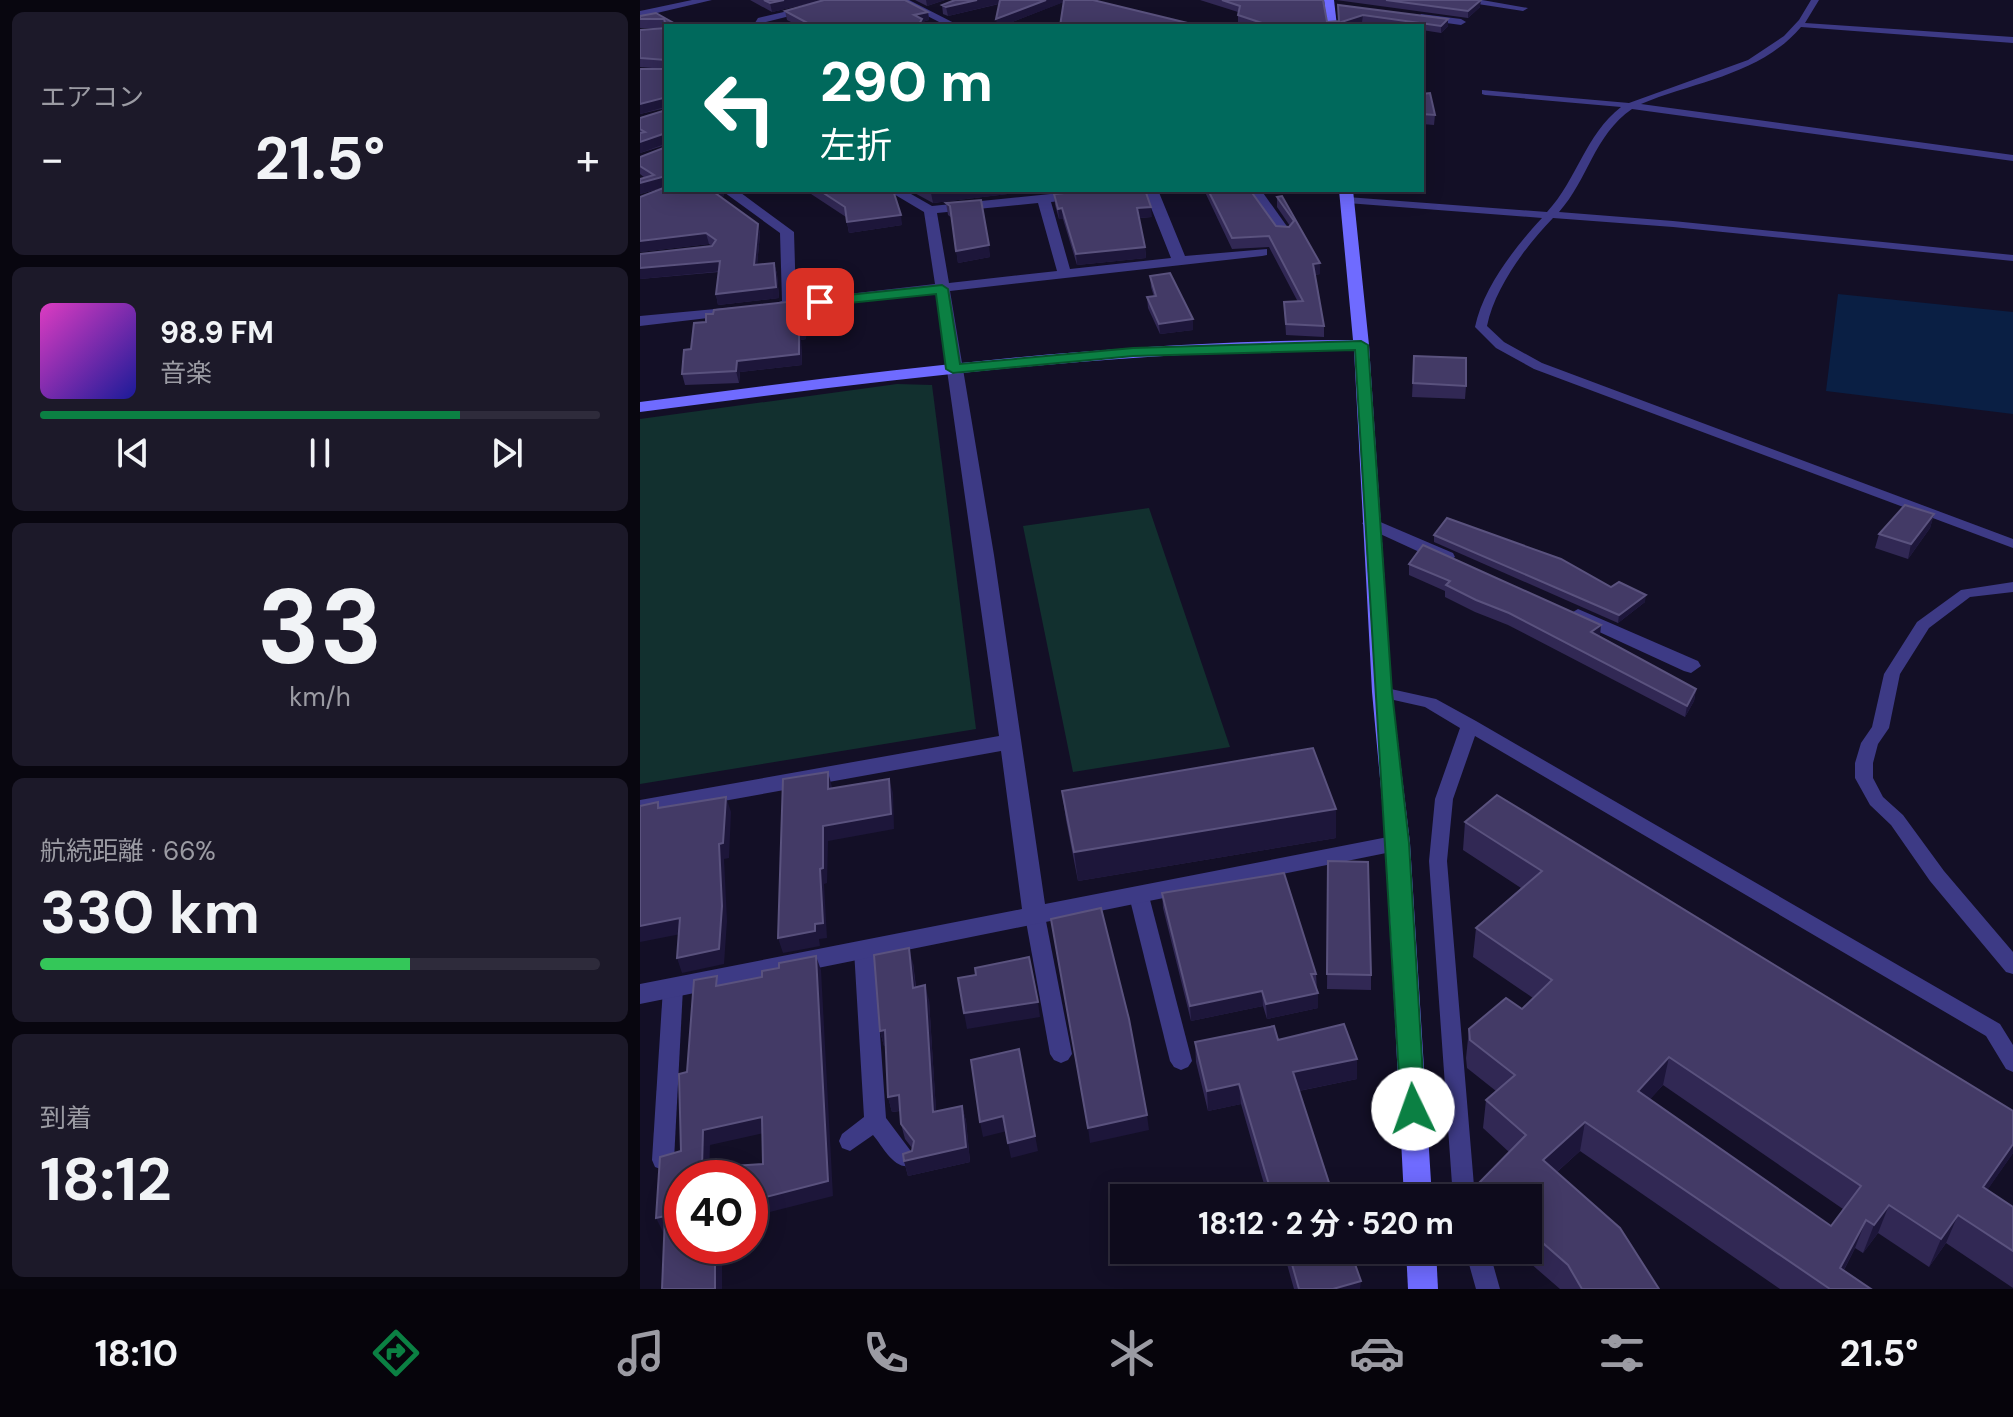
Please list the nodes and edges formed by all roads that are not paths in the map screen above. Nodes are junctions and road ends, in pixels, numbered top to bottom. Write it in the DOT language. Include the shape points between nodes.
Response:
graph roads {
  1 [pos="707,0"];
  2 [pos="849,0"];
  3 [pos="901,0"];
  4 [pos="1457,0"];
  5 [pos="1815,0"];
  6 [pos="1329,2"];
  7 [pos="1344,7"];
  8 [pos="940,8"];
  9 [pos="1523,8"];
  10 [pos="927,12"];
  11 [pos="640,14"];
  12 [pos="1402,14"];
  13 [pos="1461,22"];
  14 [pos="759,24"];
  15 [pos="951,24"];
  16 [pos="1332,24"];
  17 [pos="1803,25"];
  18 [pos="2013,40"];
  19 [pos="1485,92"];
  20 [pos="1630,105"];
  21 [pos="2013,158"];
  22 [pos="731,192"];
  23 [pos="898,192"];
  24 [pos="1112,192"];
  25 [pos="1152,192"];
  26 [pos="1255,192"];
  27 [pos="1347,195"];
  28 [pos="1044,200"];
  29 [pos="930,210"];
  30 [pos="1553,213"];
  31 [pos="1284,232"];
  32 [pos="1262,252"];
  33 [pos="2013,258"];
  34 [pos="1180,262"];
  35 [pos="1065,275"];
  36 [pos="942,289"];
  37 [pos="789,305"];
  38 [pos="640,321"];
  39 [pos="1361,345"];
  40 [pos="953,369"];
  41 [pos="640,407"];
  42 [pos="1371,523"];
  43 [pos="2013,544"];
  44 [pos="1464,565"];
  45 [pos="2013,587"];
  46 [pos="1563,609"];
  47 [pos="1691,666"];
  48 [pos="1382,692"];
  49 [pos="1470,725"];
  50 [pos="1009,742"];
  51 [pos="640,808"];
  52 [pos="1398,843"];
  53 [pos="1139,896"];
  54 [pos="1035,916"];
  55 [pos="864,950"];
  56 [pos="2013,966"];
  57 [pos="673,988"];
  58 [pos="640,994"];
  59 [pos="1061,1054"];
  60 [pos="1181,1061"];
  61 [pos="2013,1063"];
  62 [pos="875,1121"];
  63 [pos="850,1141"];
  64 [pos="905,1158"];
  65 [pos="663,1160"];
  66 [pos="1417,1184"];
  67 [pos="1463,1184"];
  68 [pos="1422,1264"];
  69 [pos="1481,1264"];
  70 [pos="1423,1289"];
  71 [pos="1488,1289"];
  1 -- 11 [label="street"];
  2 -- 14 [label="street"];
  3 -- 10 [label="street"];
  4 -- 9 [label="street"];
  5 -- 17 [label="lane"];
  6 -- 7 [label="street"];
  6 -- 16 [label="street"];
  8 -- 10 [label="street"];
  10 -- 15 [label="street"];
  12 -- 13 [label="street"];
  17 -- 18 [label="lane"];
  17 -- 20 [label="lane" via="1754,61"];
  19 -- 20 [label="lane"];
  20 -- 21 [label="lane"];
  20 -- 30 [label="lane" via="1591,150"];
  22 -- 37 [label="street" via="787,232"];
  23 -- 29 [label="street"];
  24 -- 28 [label="street"];
  25 -- 34 [label="street"];
  26 -- 31 [label="street"];
  27 -- 30 [label="lane"];
  27 -- 39 [label="street"];
  28 -- 29 [label="street"];
  28 -- 35 [label="street"];
  29 -- 36 [label="street"];
  30 -- 33 [label="lane"];
  30 -- 43 [label="lane" via="1538,227 1481,319 1487,335 1500,345 1567,378"];
  32 -- 34 [label="street"];
  34 -- 35 [label="street"];
  35 -- 36 [label="street"];
  36 -- 37 [label="street"];
  36 -- 40 [label="street"];
  37 -- 38 [label="street"];
  39 -- 40 [label="street" via="1133,352"];
  39 -- 42 [label="street"];
  40 -- 41 [label="street"];
  40 -- 50 [label="street" via="985,555"];
  42 -- 44 [label="street"];
  42 -- 48 [label="street"];
  45 -- 56 [label="lane" via="1966,593 1923,625 1892,674 1864,778 1876,801 1897,820"];
  46 -- 47 [label="street"];
  48 -- 49 [label="lane" via="1430,703"];
  48 -- 52 [label="street"];
  49 -- 61 [label="lane" via="1993,1030"];
  49 -- 67 [label="lane" via="1444,799 1438,861"];
  50 -- 51 [label="street"];
  50 -- 54 [label="street"];
  52 -- 53 [label="street"];
  52 -- 66 [label="street"];
  53 -- 54 [label="street"];
  53 -- 60 [label="lane"];
  54 -- 55 [label="street"];
  54 -- 59 [label="lane"];
  55 -- 57 [label="street"];
  55 -- 62 [label="lane"];
  57 -- 58 [label="street"];
  57 -- 65 [label="lane"];
  62 -- 63 [label="lane"];
  62 -- 64 [label="lane"];
  68 -- 70 [label="street"];
  69 -- 71 [label="lane"];
}
